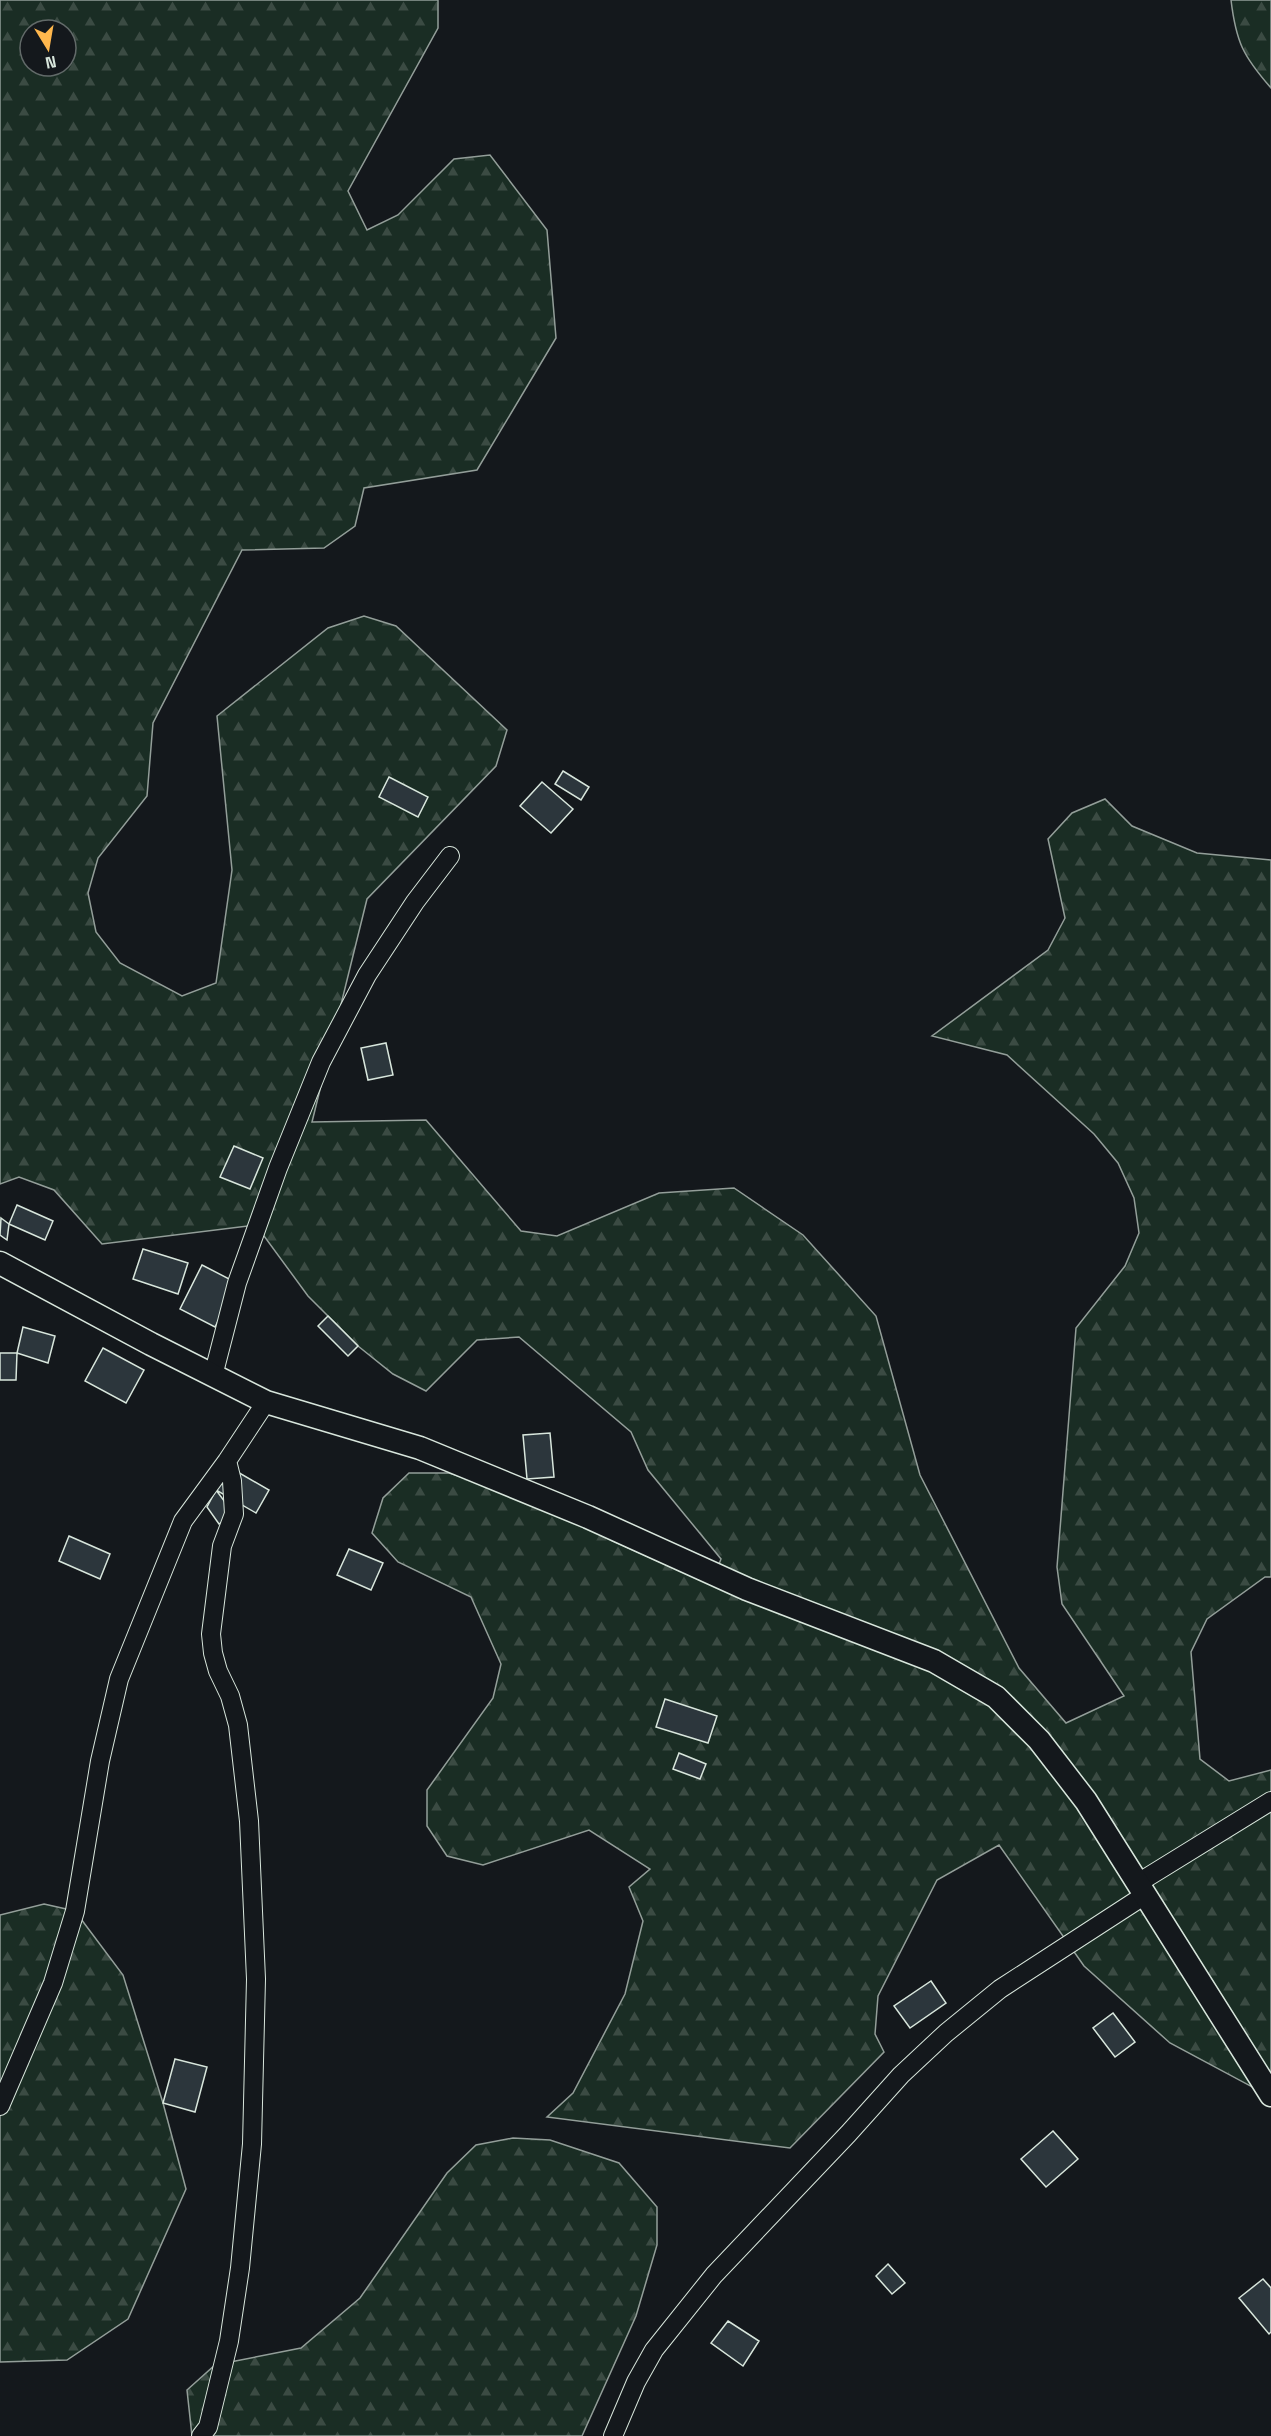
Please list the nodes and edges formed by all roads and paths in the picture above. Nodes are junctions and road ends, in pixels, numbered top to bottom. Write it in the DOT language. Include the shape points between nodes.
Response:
graph roads {
  1 [pos="450,856"];
  2 [pos="0,1263"];
  3 [pos="213,1376"];
  4 [pos="266,1401"];
  5 [pos="227,1461"];
  6 [pos="1271,1801"];
  7 [pos="1142,1889"];
  8 [pos="1271,2096"];
  9 [pos="0,2106"];
  10 [pos="201,2436"];
  11 [pos="613,2436"];
  1 -- 3 [label="street" via="367,975 321,1062 237,1283"];
  2 -- 3 [label="street"];
  3 -- 4 [label="street"];
  4 -- 5 [label="street"];
  4 -- 7 [label="street" via="420,1448 588,1517 747,1589 934,1661 996,1697 1039,1740 1086,1801"];
  5 -- 9 [label="street" via="183,1521 119,1679 100,1761 75,1911 53,1983"];
  5 -- 10 [label="street" via="234,1514 222,1545 212,1634 218,1671 238,1725 249,1821 256,1979 252,2144 229,2341 208,2427"];
  6 -- 7 [label="street"];
  7 -- 8 [label="street"];
  7 -- 11 [label="street" via="1000,1989 901,2075 714,2275 676,2322 636,2382"];
}
